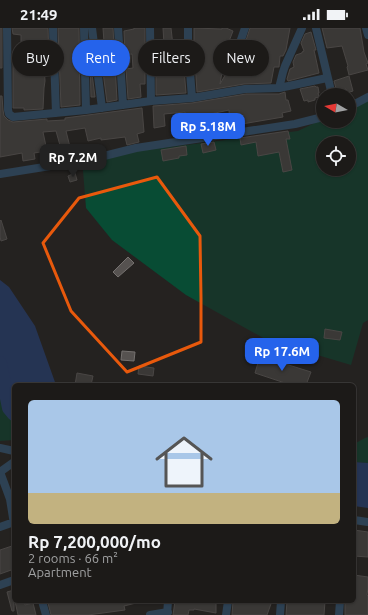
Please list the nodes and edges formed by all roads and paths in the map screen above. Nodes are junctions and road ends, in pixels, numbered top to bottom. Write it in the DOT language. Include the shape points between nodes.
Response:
graph roads {
  1 [pos="7,28"];
  2 [pos="53,28"];
  3 [pos="84,28"];
  4 [pos="92,28"];
  5 [pos="118,28"];
  6 [pos="150,28"];
  7 [pos="188,28"];
  8 [pos="246,28"];
  9 [pos="302,28"];
  10 [pos="316,28"];
  11 [pos="366,28"];
  12 [pos="368,35"];
  13 [pos="242,40"];
  14 [pos="327,78"];
  15 [pos="279,88"];
  16 [pos="330,88"];
  17 [pos="368,97"];
  18 [pos="192,98"];
  19 [pos="151,101"];
  20 [pos="356,103"];
  21 [pos="123,105"];
  22 [pos="102,108"];
  23 [pos="86,110"];
  24 [pos="56,113"];
  25 [pos="316,119"];
  26 [pos="0,174"];
  27 [pos="0,448"];
  28 [pos="12,451"];
  29 [pos="12,463"];
  30 [pos="0,472"];
  31 [pos="12,511"];
  32 [pos="356,520"];
  33 [pos="368,522"];
  34 [pos="12,524"];
  35 [pos="0,528"];
  36 [pos="12,581"];
  37 [pos="0,585"];
  38 [pos="43,603"];
  39 [pos="228,603"];
  40 [pos="282,603"];
  41 [pos="340,603"];
  42 [pos="168,613"];
  43 [pos="46,615"];
  44 [pos="150,615"];
  45 [pos="226,615"];
  46 [pos="280,615"];
  47 [pos="339,615"];
  1 -- 24 [label="street" via="9,114 16,117"];
  2 -- 24 [label="street"];
  3 -- 23 [label="street"];
  4 -- 22 [label="street"];
  5 -- 21 [label="street"];
  6 -- 19 [label="street"];
  7 -- 18 [label="street"];
  8 -- 13 [label="street"];
  9 -- 15 [label="street" via="285,66"];
  10 -- 14 [label="street"];
  11 -- 12 [label="street"];
  14 -- 15 [label="street"];
  14 -- 16 [label="street"];
  15 -- 18 [label="street" via="245,89"];
  17 -- 20 [label="street"];
  18 -- 19 [label="street"];
  19 -- 21 [label="street"];
  21 -- 22 [label="street"];
  22 -- 23 [label="street"];
  23 -- 24 [label="street"];
  25 -- 26 [label="street" via="136,148 88,160"];
  27 -- 28 [label="street"];
  29 -- 30 [label="street"];
  30 -- 31 [label="street"];
  32 -- 33 [label="street"];
  34 -- 35 [label="street"];
  36 -- 37 [label="street"];
  38 -- 43 [label="street"];
  39 -- 45 [label="street"];
  40 -- 46 [label="street"];
  41 -- 47 [label="street"];
  42 -- 44 [label="street"];
}
